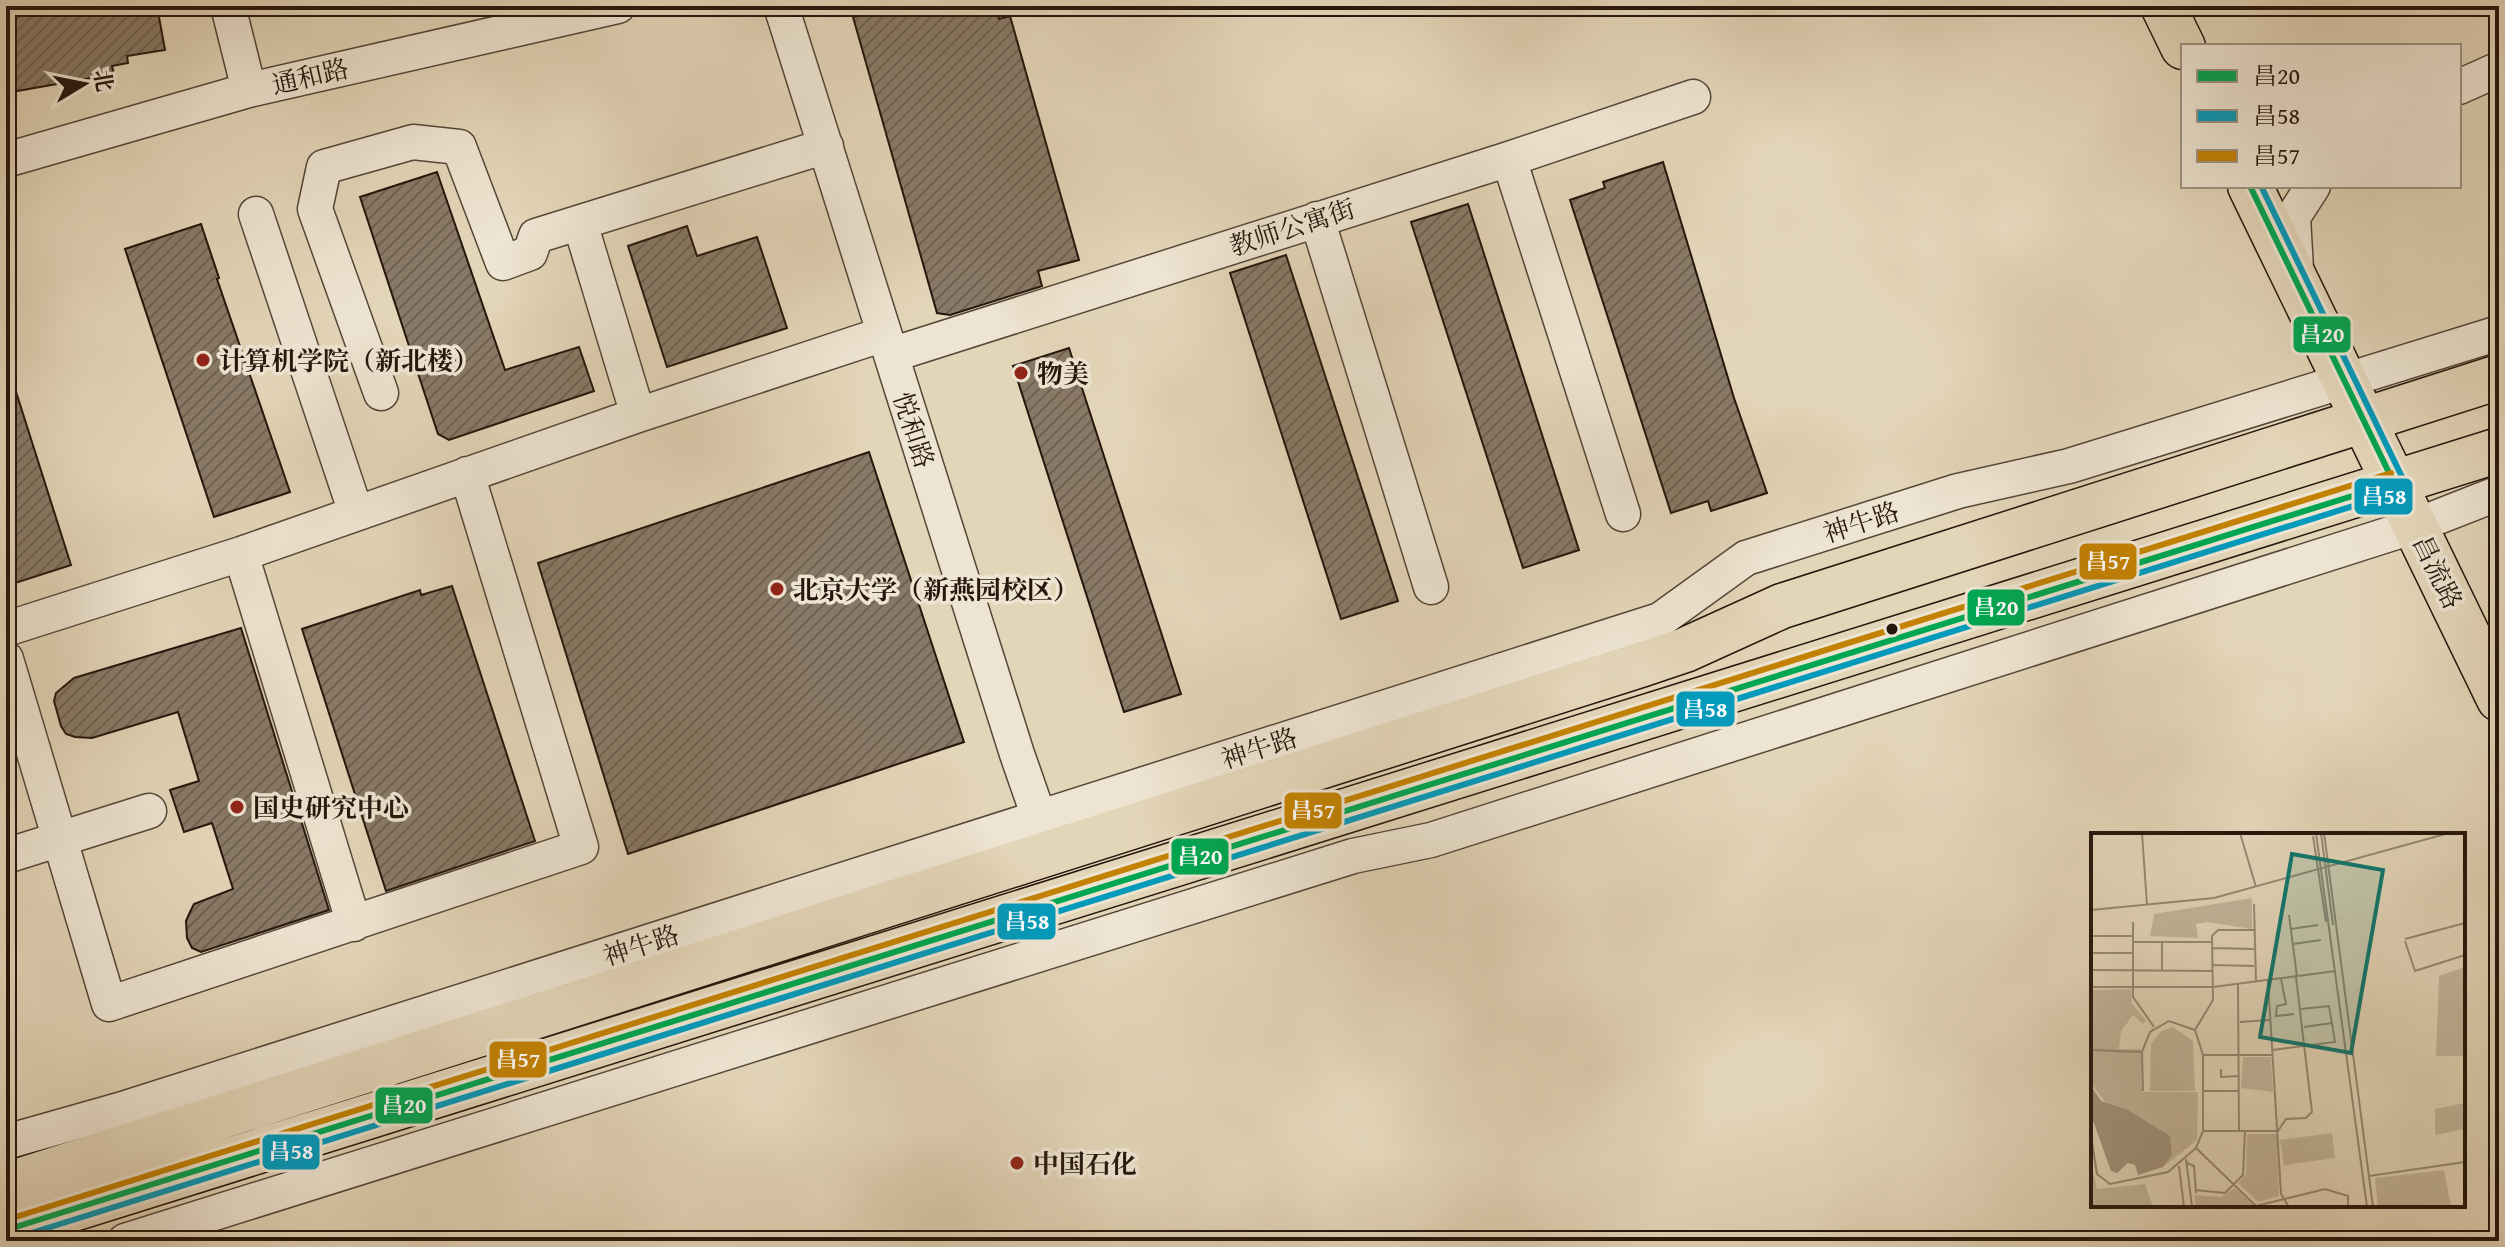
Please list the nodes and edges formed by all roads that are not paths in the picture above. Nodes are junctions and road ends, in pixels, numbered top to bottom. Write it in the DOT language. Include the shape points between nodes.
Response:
graph roads {
  1 [pos="228,6"];
  2 [pos="618,6"];
  3 [pos="781,6"];
  4 [pos="2163,6"];
  5 [pos="2182,44"];
  6 [pos="2499,69"];
  7 [pos="2461,86"];
  8 [pos="249,90"];
  9 [pos="1693,97"];
  10 [pos="826,146"];
  11 [pos="1509,159"];
  12 [pos="6,160"];
  13 [pos="2251,188"];
  14 [pos="2312,188"];
  15 [pos="256,214"];
  16 [pos="1317,219"];
  17 [pos="580,223"];
  18 [pos="2297,282"];
  19 [pos="2499,333"];
  20 [pos="888,345"];
  21 [pos="2499,377"];
  22 [pos="2345,381"];
  23 [pos="381,393"];
  24 [pos="638,415"];
  25 [pos="2364,420"];
  26 [pos="2499,450"];
  27 [pos="467,474"];
  28 [pos="2394,483"];
  29 [pos="2499,493"];
  30 [pos="356,513"];
  31 [pos="1623,514"];
  32 [pos="2415,526"];
  33 [pos="241,554"];
  34 [pos="1431,587"];
  35 [pos="6,629"];
  36 [pos="6,659"];
  37 [pos="2499,699"];
  38 [pos="149,811"];
  39 [pos="1045,836"];
  40 [pos="61,838"];
  41 [pos="6,856"];
  42 [pos="354,924"];
  43 [pos="6,1142"];
  44 [pos="6,1185"];
  45 [pos="6,1230"];
  46 [pos="125,1241"];
  1 -- 8 [label="street"];
  2 -- 8 [label="street, 通和路"];
  3 -- 10 [label="street, 悦和路"];
  4 -- 5 [label="main road"];
  6 -- 7 [label="street"];
  8 -- 12 [label="street, 通和路"];
  9 -- 11 [label="street, 教师公寓街"];
  10 -- 17 [label="street"];
  10 -- 20 [label="street, 悦和路"];
  11 -- 16 [label="street, 教师公寓街"];
  11 -- 31 [label="street"];
  13 -- 18 [label="main road, 昌流路"];
  14 -- 18 [label="street" via="2293,217"];
  15 -- 30 [label="street"];
  16 -- 20 [label="street, 教师公寓街"];
  16 -- 34 [label="street"];
  17 -- 23 [label="street" via="536,236 530,253 503,263 459,147 413,142 324,167 315,209"];
  17 -- 24 [label="street"];
  18 -- 22 [label="main road, 昌流路"];
  19 -- 22 [label="street, 神牛路"];
  20 -- 24 [label="street, 教师公寓街"];
  20 -- 39 [label="street, 悦和路"];
  21 -- 25 [label="main road, 神牛路"];
  22 -- 25 [label="main road, 昌流路"];
  22 -- 39 [label="street, 神牛路" via="2069,466 1958,491 1746,558 1660,620"];
  24 -- 27 [label="street, 教师公寓街"];
  25 -- 28 [label="main road, 昌流路"];
  25 -- 39 [label="main road, 神牛路" via="1782,606 1640,665"];
  26 -- 28 [label="main road"];
  27 -- 30 [label="street, 教师公寓街"];
  27 -- 42 [label="street" via="581,847"];
  28 -- 32 [label="main road, 昌流路"];
  28 -- 45 [label="main road"];
  29 -- 32 [label="street"];
  30 -- 33 [label="street, 教师公寓街"];
  32 -- 37 [label="main road, 昌流路"];
  32 -- 46 [label="street" via="1431,840 1353,856"];
  33 -- 35 [label="street, 教师公寓街"];
  33 -- 42 [label="street"];
  36 -- 40 [label="street"];
  38 -- 40 [label="street"];
  39 -- 43 [label="street, 神牛路"];
  39 -- 44 [label="main road, 神牛路"];
  40 -- 41 [label="street"];
  40 -- 42 [label="street" via="109,1004"];
}
